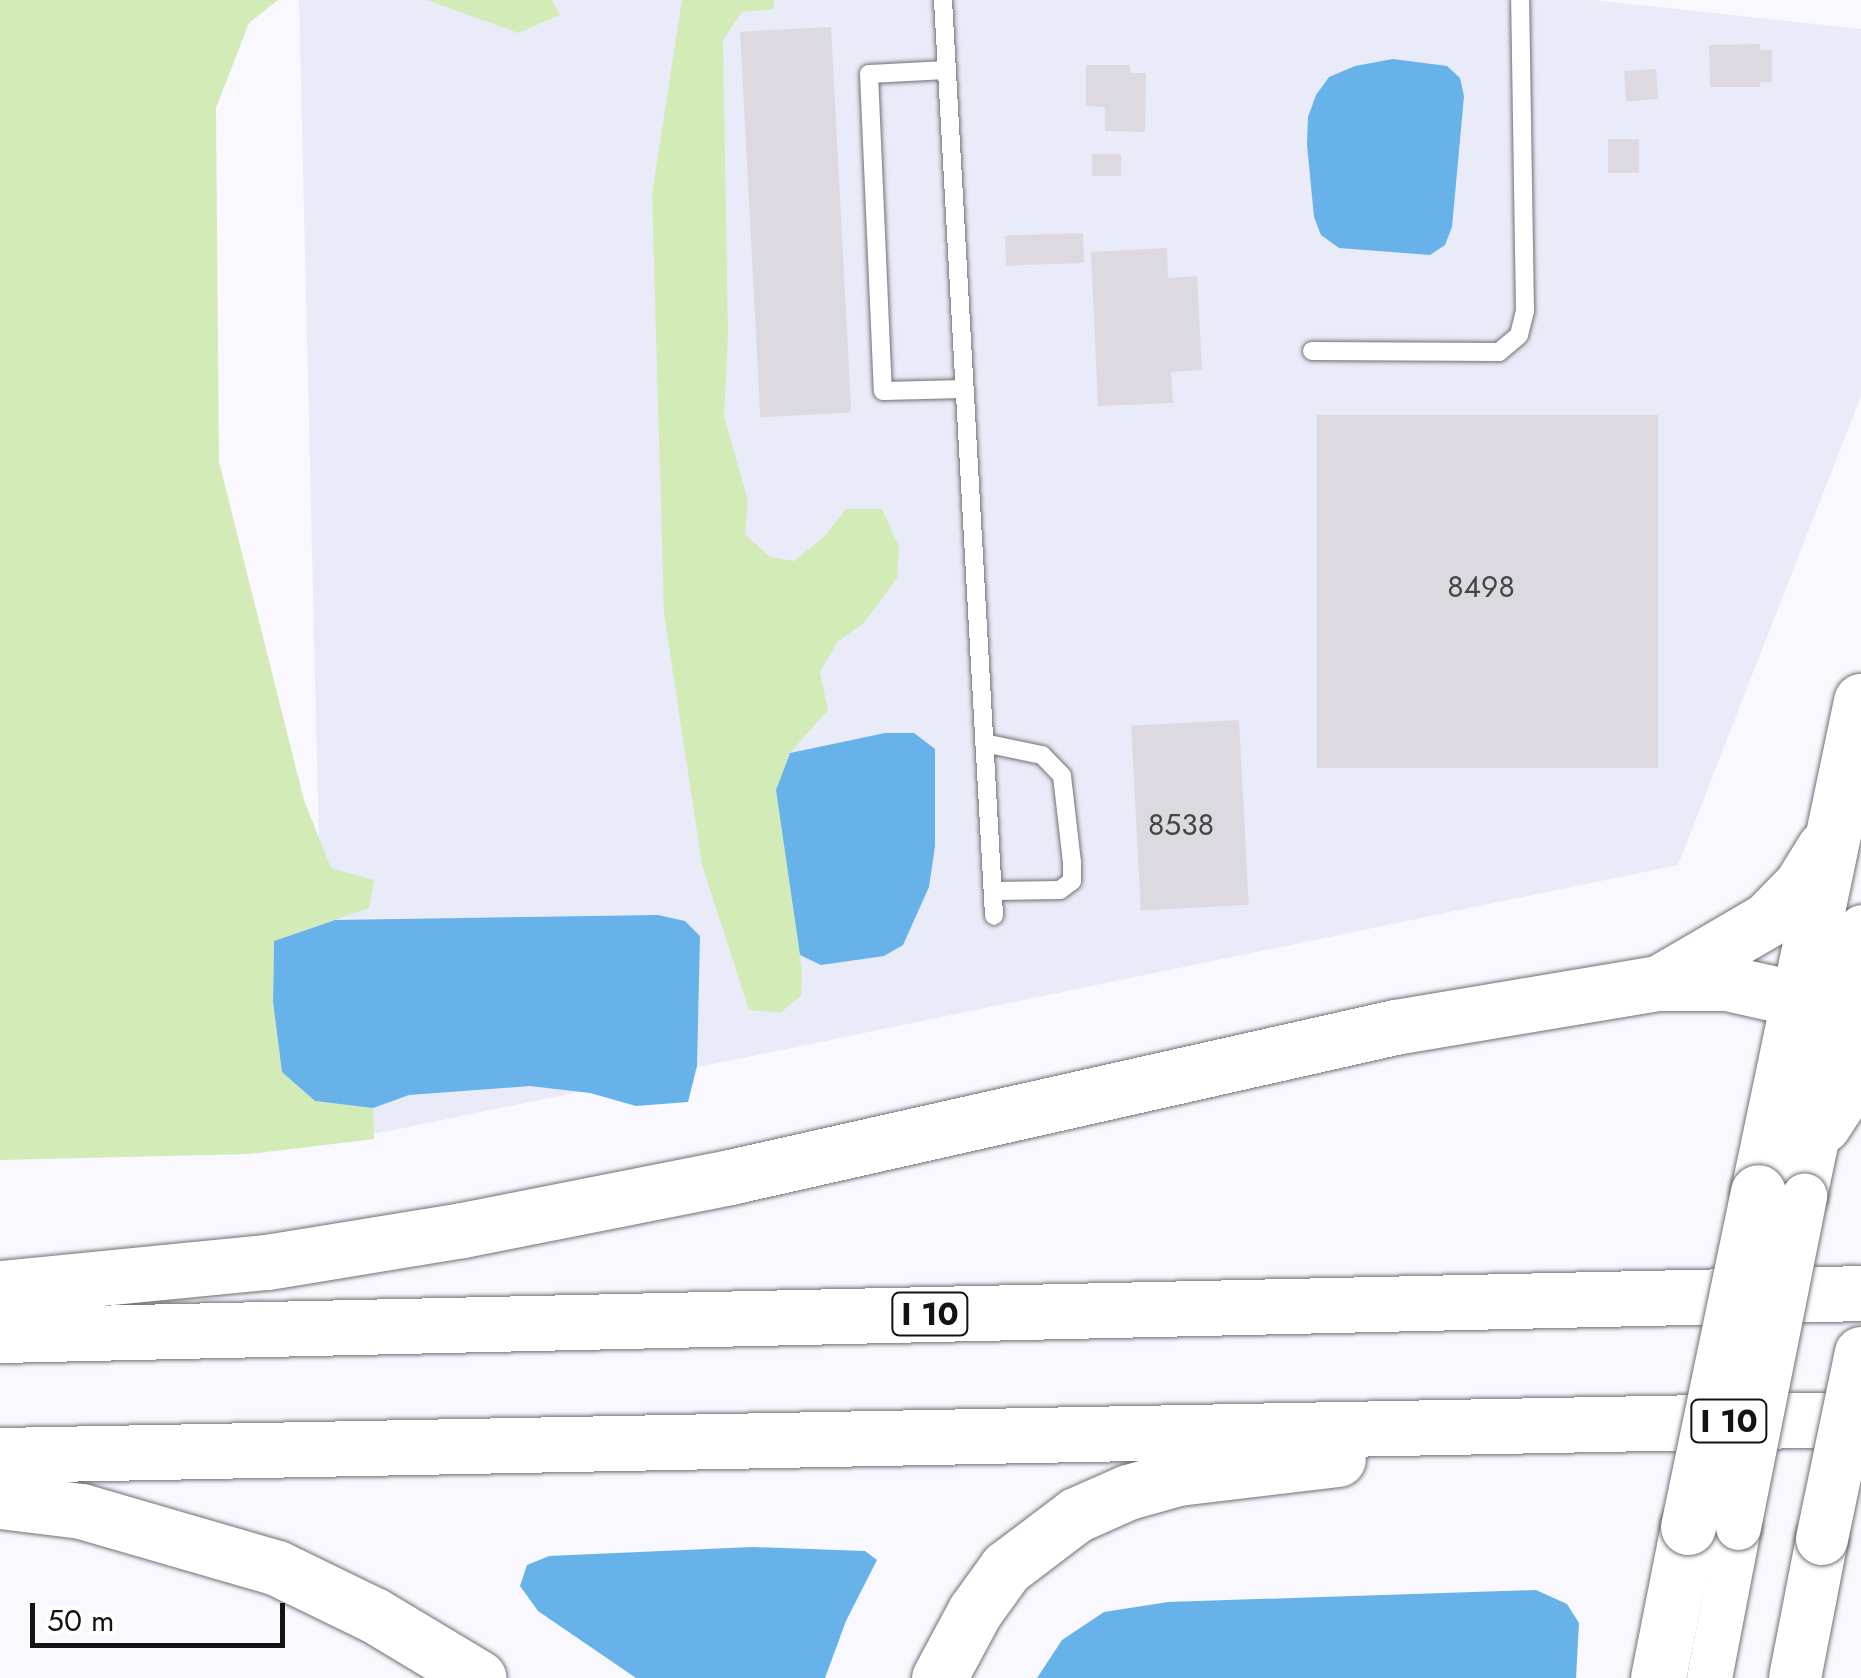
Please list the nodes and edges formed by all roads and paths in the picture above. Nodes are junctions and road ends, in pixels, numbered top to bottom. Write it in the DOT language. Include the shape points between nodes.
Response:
graph roads {
  1 [pos="942,0"];
  2 [pos="1520,0"];
  3 [pos="946,70"];
  4 [pos="1312,351"];
  5 [pos="964,388"];
  6 [pos="1861,701"];
  7 [pos="984,743"];
  8 [pos="1834,832"];
  9 [pos="993,891"];
  10 [pos="994,916"];
  11 [pos="1861,927"];
  12 [pos="1658,983"];
  13 [pos="1841,1030"];
  14 [pos="1822,1125"];
  15 [pos="1781,1194"];
  16 [pos="0,1288"];
  17 [pos="1861,1293"];
  18 [pos="0,1335"];
  19 [pos="1861,1353"];
  20 [pos="1861,1419"];
  21 [pos="1598,1424"];
  22 [pos="0,1455"];
  23 [pos="0,1501"];
  24 [pos="1713,1527"];
  25 [pos="480,1678"];
  26 [pos="940,1678"];
  27 [pos="1658,1678"];
  28 [pos="1709,1678"];
  29 [pos="1795,1678"];
  1 -- 3 [label="lane"];
  2 -- 4 [label="lane" via="1526,311 1519,335 1499,352"];
  3 -- 5 [label="lane"];
  3 -- 5 [label="lane" via="869,74 883,391"];
  5 -- 7 [label="lane"];
  6 -- 8 [label="highway"];
  7 -- 9 [label="lane"];
  7 -- 9 [label="lane" via="1042,755 1062,776 1072,863 1072,880 1060,890"];
  8 -- 12 [label="highway" via="1802,885 1767,920"];
  8 -- 13 [label="highway"];
  9 -- 10 [label="lane"];
  11 -- 13 [label="street"];
  12 -- 13 [label="highway" via="1726,983"];
  12 -- 16 [label="highway" via="1395,1027 462,1230 267,1262"];
  13 -- 14 [label="highway"];
  13 -- 15 [label="highway"];
  14 -- 15 [label="street"];
  15 -- 24 [label="highway, bridge"];
  17 -- 18 [label="highway, I 10"];
  19 -- 29 [label="main road, bridge"];
  20 -- 21 [label="highway, I 10"];
  21 -- 22 [label="highway, I 10"];
  21 -- 26 [label="highway" via="1178,1478 1128,1492 1076,1515 1006,1568 974,1611"];
  23 -- 25 [label="highway" via="82,1511 277,1568"];
  24 -- 27 [label="highway"];
  24 -- 28 [label="street"];
}
